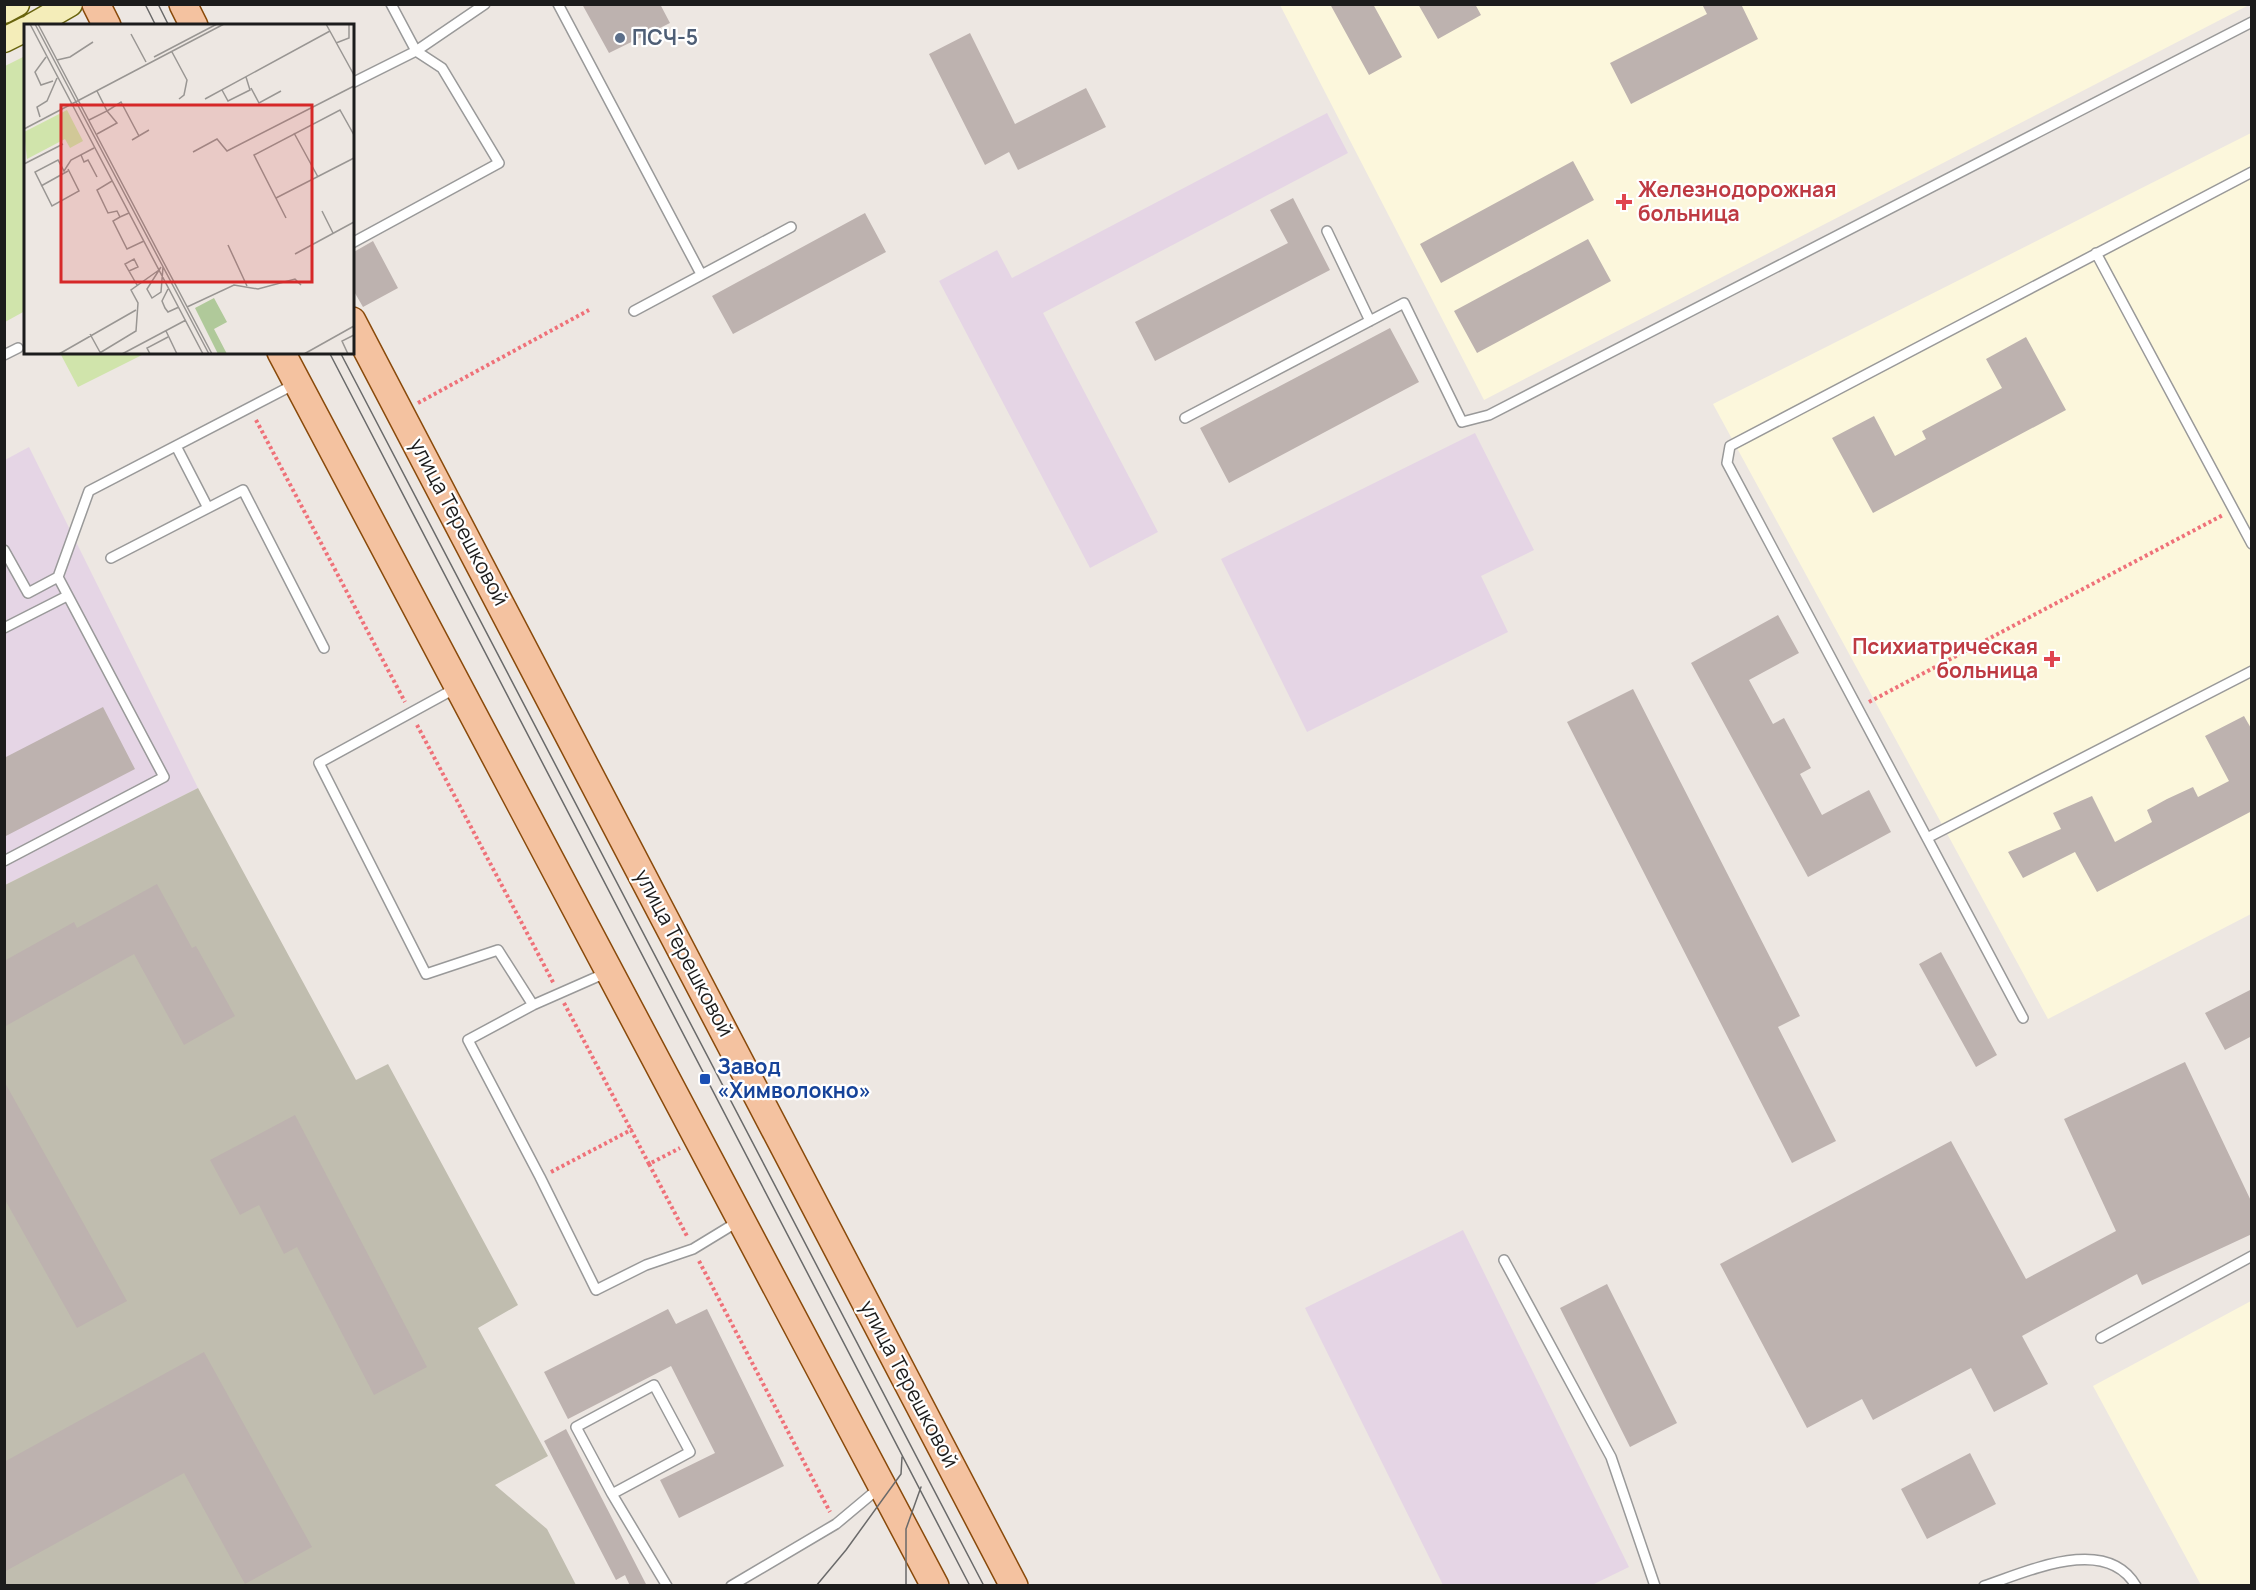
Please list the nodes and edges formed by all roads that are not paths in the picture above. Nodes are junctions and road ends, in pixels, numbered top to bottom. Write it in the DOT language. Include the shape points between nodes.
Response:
graph roads {
  1 [pos="17,4"];
  2 [pos="70,4"];
  3 [pos="96,4"];
  4 [pos="183,4"];
  5 [pos="392,4"];
  6 [pos="485,4"];
  7 [pos="558,4"];
  8 [pos="4,11"];
  9 [pos="2252,22"];
  10 [pos="35,24"];
  11 [pos="106,24"];
  12 [pos="193,24"];
  13 [pos="24,30"];
  14 [pos="4,40"];
  15 [pos="416,51"];
  16 [pos="354,82"];
  17 [pos="2252,172"];
  18 [pos="791,227"];
  19 [pos="1327,231"];
  20 [pos="354,242"];
  21 [pos="2096,253"];
  22 [pos="701,274"];
  23 [pos="634,310"];
  24 [pos="1370,321"];
  25 [pos="354,325"];
  26 [pos="18,348"];
  27 [pos="281,354"];
  28 [pos="4,355"];
  29 [pos="297,383"];
  30 [pos="1185,418"];
  31 [pos="176,446"];
  32 [pos="208,508"];
  33 [pos="2252,544"];
  34 [pos="4,550"];
  35 [pos="111,558"];
  36 [pos="58,577"];
  37 [pos="67,596"];
  38 [pos="4,628"];
  39 [pos="324,648"];
  40 [pos="2252,671"];
  41 [pos="458,687"];
  42 [pos="1927,838"];
  43 [pos="4,861"];
  44 [pos="609,972"];
  45 [pos="533,1005"];
  46 [pos="2023,1018"];
  47 [pos="741,1220"];
  48 [pos="2252,1256"];
  49 [pos="1503,1260"];
  50 [pos="2101,1338"];
  51 [pos="882,1486"];
  52 [pos="612,1494"];
  53 [pos="667,1586"];
  54 [pos="731,1586"];
  55 [pos="936,1586"];
  56 [pos="1014,1586"];
  57 [pos="1655,1586"];
  58 [pos="1984,1586"];
  59 [pos="2136,1586"];
  1 -- 8 [label="main road"];
  2 -- 10 [label="main road"];
  3 -- 11 [label="main road"];
  4 -- 12 [label="main road"];
  5 -- 15 [label="lane"];
  6 -- 15 [label="lane"];
  7 -- 22 [label="lane"];
  9 -- 24 [label="lane" via="1489,414 1462,422 1404,303"];
  13 -- 14 [label="main road"];
  15 -- 16 [label="lane"];
  15 -- 20 [label="lane" via="442,68 499,163"];
  17 -- 21 [label="lane"];
  18 -- 22 [label="lane"];
  19 -- 24 [label="lane"];
  21 -- 33 [label="lane"];
  21 -- 42 [label="lane" via="1730,446 1727,463"];
  22 -- 23 [label="lane"];
  24 -- 30 [label="lane"];
  25 -- 56 [label="main road, улица Терешковой"];
  26 -- 28 [label="lane"];
  27 -- 29 [label="main road"];
  29 -- 31 [label="lane"];
  29 -- 41 [label="main road"];
  31 -- 32 [label="lane"];
  31 -- 36 [label="lane" via="89,491"];
  32 -- 35 [label="lane"];
  32 -- 39 [label="lane" via="243,490"];
  34 -- 36 [label="lane" via="28,593"];
  36 -- 37 [label="lane"];
  37 -- 38 [label="lane"];
  37 -- 43 [label="lane" via="164,777"];
  40 -- 42 [label="lane"];
  41 -- 44 [label="main road"];
  41 -- 45 [label="lane" via="319,763 426,974 498,950"];
  42 -- 46 [label="lane"];
  44 -- 45 [label="lane"];
  44 -- 47 [label="main road"];
  45 -- 47 [label="lane" via="468,1040 596,1290 646,1265 693,1249"];
  47 -- 51 [label="main road"];
  48 -- 50 [label="lane"];
  49 -- 57 [label="lane" via="1611,1457"];
  51 -- 54 [label="lane" via="836,1524"];
  51 -- 55 [label="main road"];
  52 -- 52 [label="lane" via="576,1427 654,1385 690,1452"];
  52 -- 53 [label="lane"];
  58 -- 59 [label="lane" via="2066,1560 2103,1560 2130,1575"];
}
